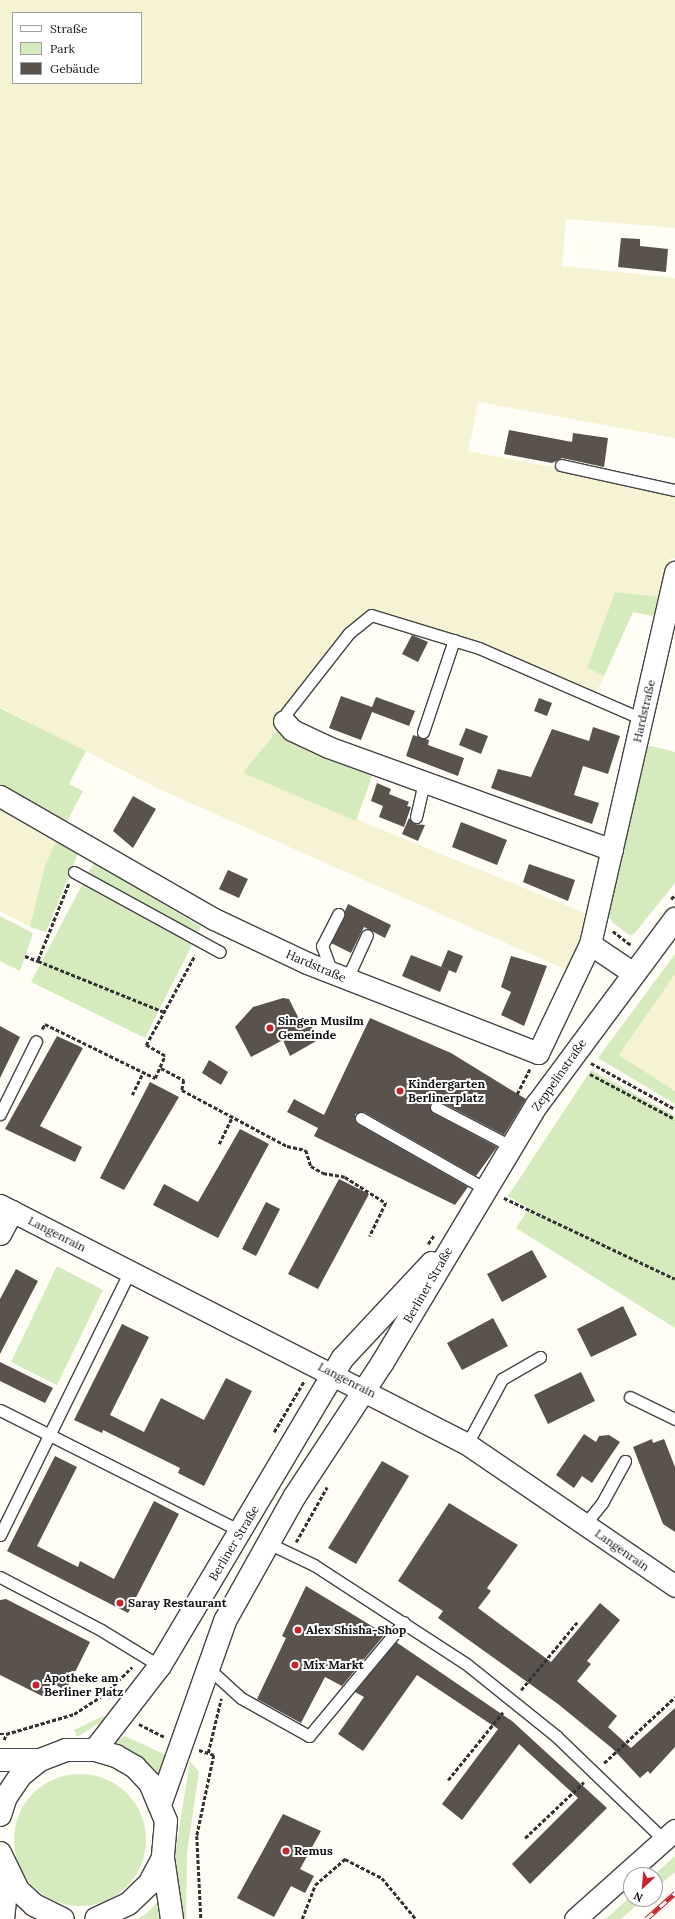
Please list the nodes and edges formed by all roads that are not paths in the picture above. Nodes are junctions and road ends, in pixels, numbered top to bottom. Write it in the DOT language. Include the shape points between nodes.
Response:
graph roads {
  1 [pos="561,465"];
  2 [pos="675,490"];
  3 [pos="675,572"];
  4 [pos="454,640"];
  5 [pos="642,719"];
  6 [pos="284,721"];
  7 [pos="423,732"];
  8 [pos="424,781"];
  9 [pos="0,796"];
  10 [pos="416,817"];
  11 [pos="612,850"];
  12 [pos="74,872"];
  13 [pos="338,914"];
  14 [pos="675,920"];
  15 [pos="367,935"];
  16 [pos="590,944"];
  17 [pos="220,952"];
  18 [pos="633,973"];
  19 [pos="340,976"];
  20 [pos="36,1041"];
  21 [pos="436,1107"];
  22 [pos="0,1114"];
  23 [pos="362,1118"];
  24 [pos="501,1141"];
  25 [pos="487,1190"];
  26 [pos="6,1208"];
  27 [pos="0,1234"];
  28 [pos="455,1238"];
  29 [pos="130,1271"];
  30 [pos="540,1357"];
  31 [pos="333,1373"];
  32 [pos="364,1389"];
  33 [pos="630,1397"];
  34 [pos="0,1410"];
  35 [pos="675,1418"];
  36 [pos="50,1435"];
  37 [pos="467,1444"];
  38 [pos="625,1461"];
  39 [pos="585,1524"];
  40 [pos="241,1531"];
  41 [pos="0,1535"];
  42 [pos="268,1543"];
  43 [pos="0,1577"];
  44 [pos="675,1586"];
  45 [pos="404,1622"];
  46 [pos="160,1666"];
  47 [pos="215,1674"];
  48 [pos="95,1750"];
  49 [pos="1,1754"];
  50 [pos="40,1760"];
  51 [pos="161,1802"];
  52 [pos="0,1815"];
  53 [pos="670,1835"];
  54 [pos="0,1853"];
  55 [pos="163,1858"];
  56 [pos="8,1874"];
  57 [pos="3,1919"];
  58 [pos="63,1919"];
  59 [pos="96,1919"];
  60 [pos="172,1919"];
  61 [pos="575,1919"];
  1 -- 2 [label="lane"];
  3 -- 5 [label="street, Hardstraße"];
  4 -- 5 [label="lane" via="578,688"];
  4 -- 6 [label="lane" via="371,615 349,633 287,712"];
  4 -- 7 [label="lane"];
  5 -- 11 [label="street, Hardstraße"];
  6 -- 8 [label="street" via="292,730 328,747"];
  8 -- 10 [label="lane" via="416,803"];
  8 -- 11 [label="street"];
  9 -- 19 [label="street, Hardstraße" via="214,919"];
  11 -- 16 [label="street, Hardstraße"];
  12 -- 17 [label="lane"];
  13 -- 19 [label="lane" via="322,946"];
  14 -- 18 [label="street, Zeppelinstraße"];
  15 -- 19 [label="lane"];
  16 -- 18 [label="street"];
  16 -- 19 [label="street, Hardstraße" via="538,1053"];
  18 -- 25 [label="street, Zeppelinstraße" via="537,1105"];
  20 -- 22 [label="lane"];
  21 -- 24 [label="lane"];
  23 -- 25 [label="lane"];
  25 -- 28 [label="street, Zeppelinstraße"];
  26 -- 27 [label="street"];
  26 -- 29 [label="street, Langenrain"];
  28 -- 31 [label="street, Berliner Straße" via="353,1345"];
  28 -- 32 [label="street, Berliner Straße"];
  29 -- 31 [label="street, Langenrain"];
  29 -- 36 [label="lane"];
  30 -- 37 [label="lane" via="502,1379"];
  31 -- 32 [label="street, Langenrain"];
  31 -- 40 [label="street, Berliner Straße"];
  32 -- 37 [label="street, Langenrain"];
  32 -- 42 [label="street, Berliner Straße"];
  33 -- 35 [label="lane"];
  34 -- 36 [label="lane"];
  36 -- 40 [label="lane"];
  36 -- 41 [label="lane"];
  37 -- 39 [label="street, Langenrain"];
  38 -- 39 [label="lane" via="602,1503"];
  39 -- 44 [label="street, Langenrain"];
  40 -- 46 [label="street, Berliner Straße"];
  42 -- 45 [label="lane" via="314,1565"];
  42 -- 47 [label="street, Berliner Straße" via="225,1621"];
  43 -- 46 [label="lane" via="101,1630"];
  45 -- 47 [label="lane" via="309,1736 241,1698"];
  45 -- 53 [label="lane" via="465,1664 556,1736"];
  46 -- 48 [label="street, Berliner Straße"];
  47 -- 51 [label="street, Berliner Straße" via="180,1743"];
  48 -- 50 [label="street" via="66,1750"];
  48 -- 51 [label="street" via="135,1767"];
  49 -- 50 [label="street"];
  50 -- 52 [label="street" via="20,1776 6,1797"];
  51 -- 55 [label="street" via="166,1821"];
  53 -- 61 [label="street"];
  54 -- 56 [label="street"];
  55 -- 59 [label="street" via="149,1884 128,1904"];
  55 -- 60 [label="street"];
  56 -- 57 [label="street"];
  56 -- 58 [label="street" via="34,1905"];
}
